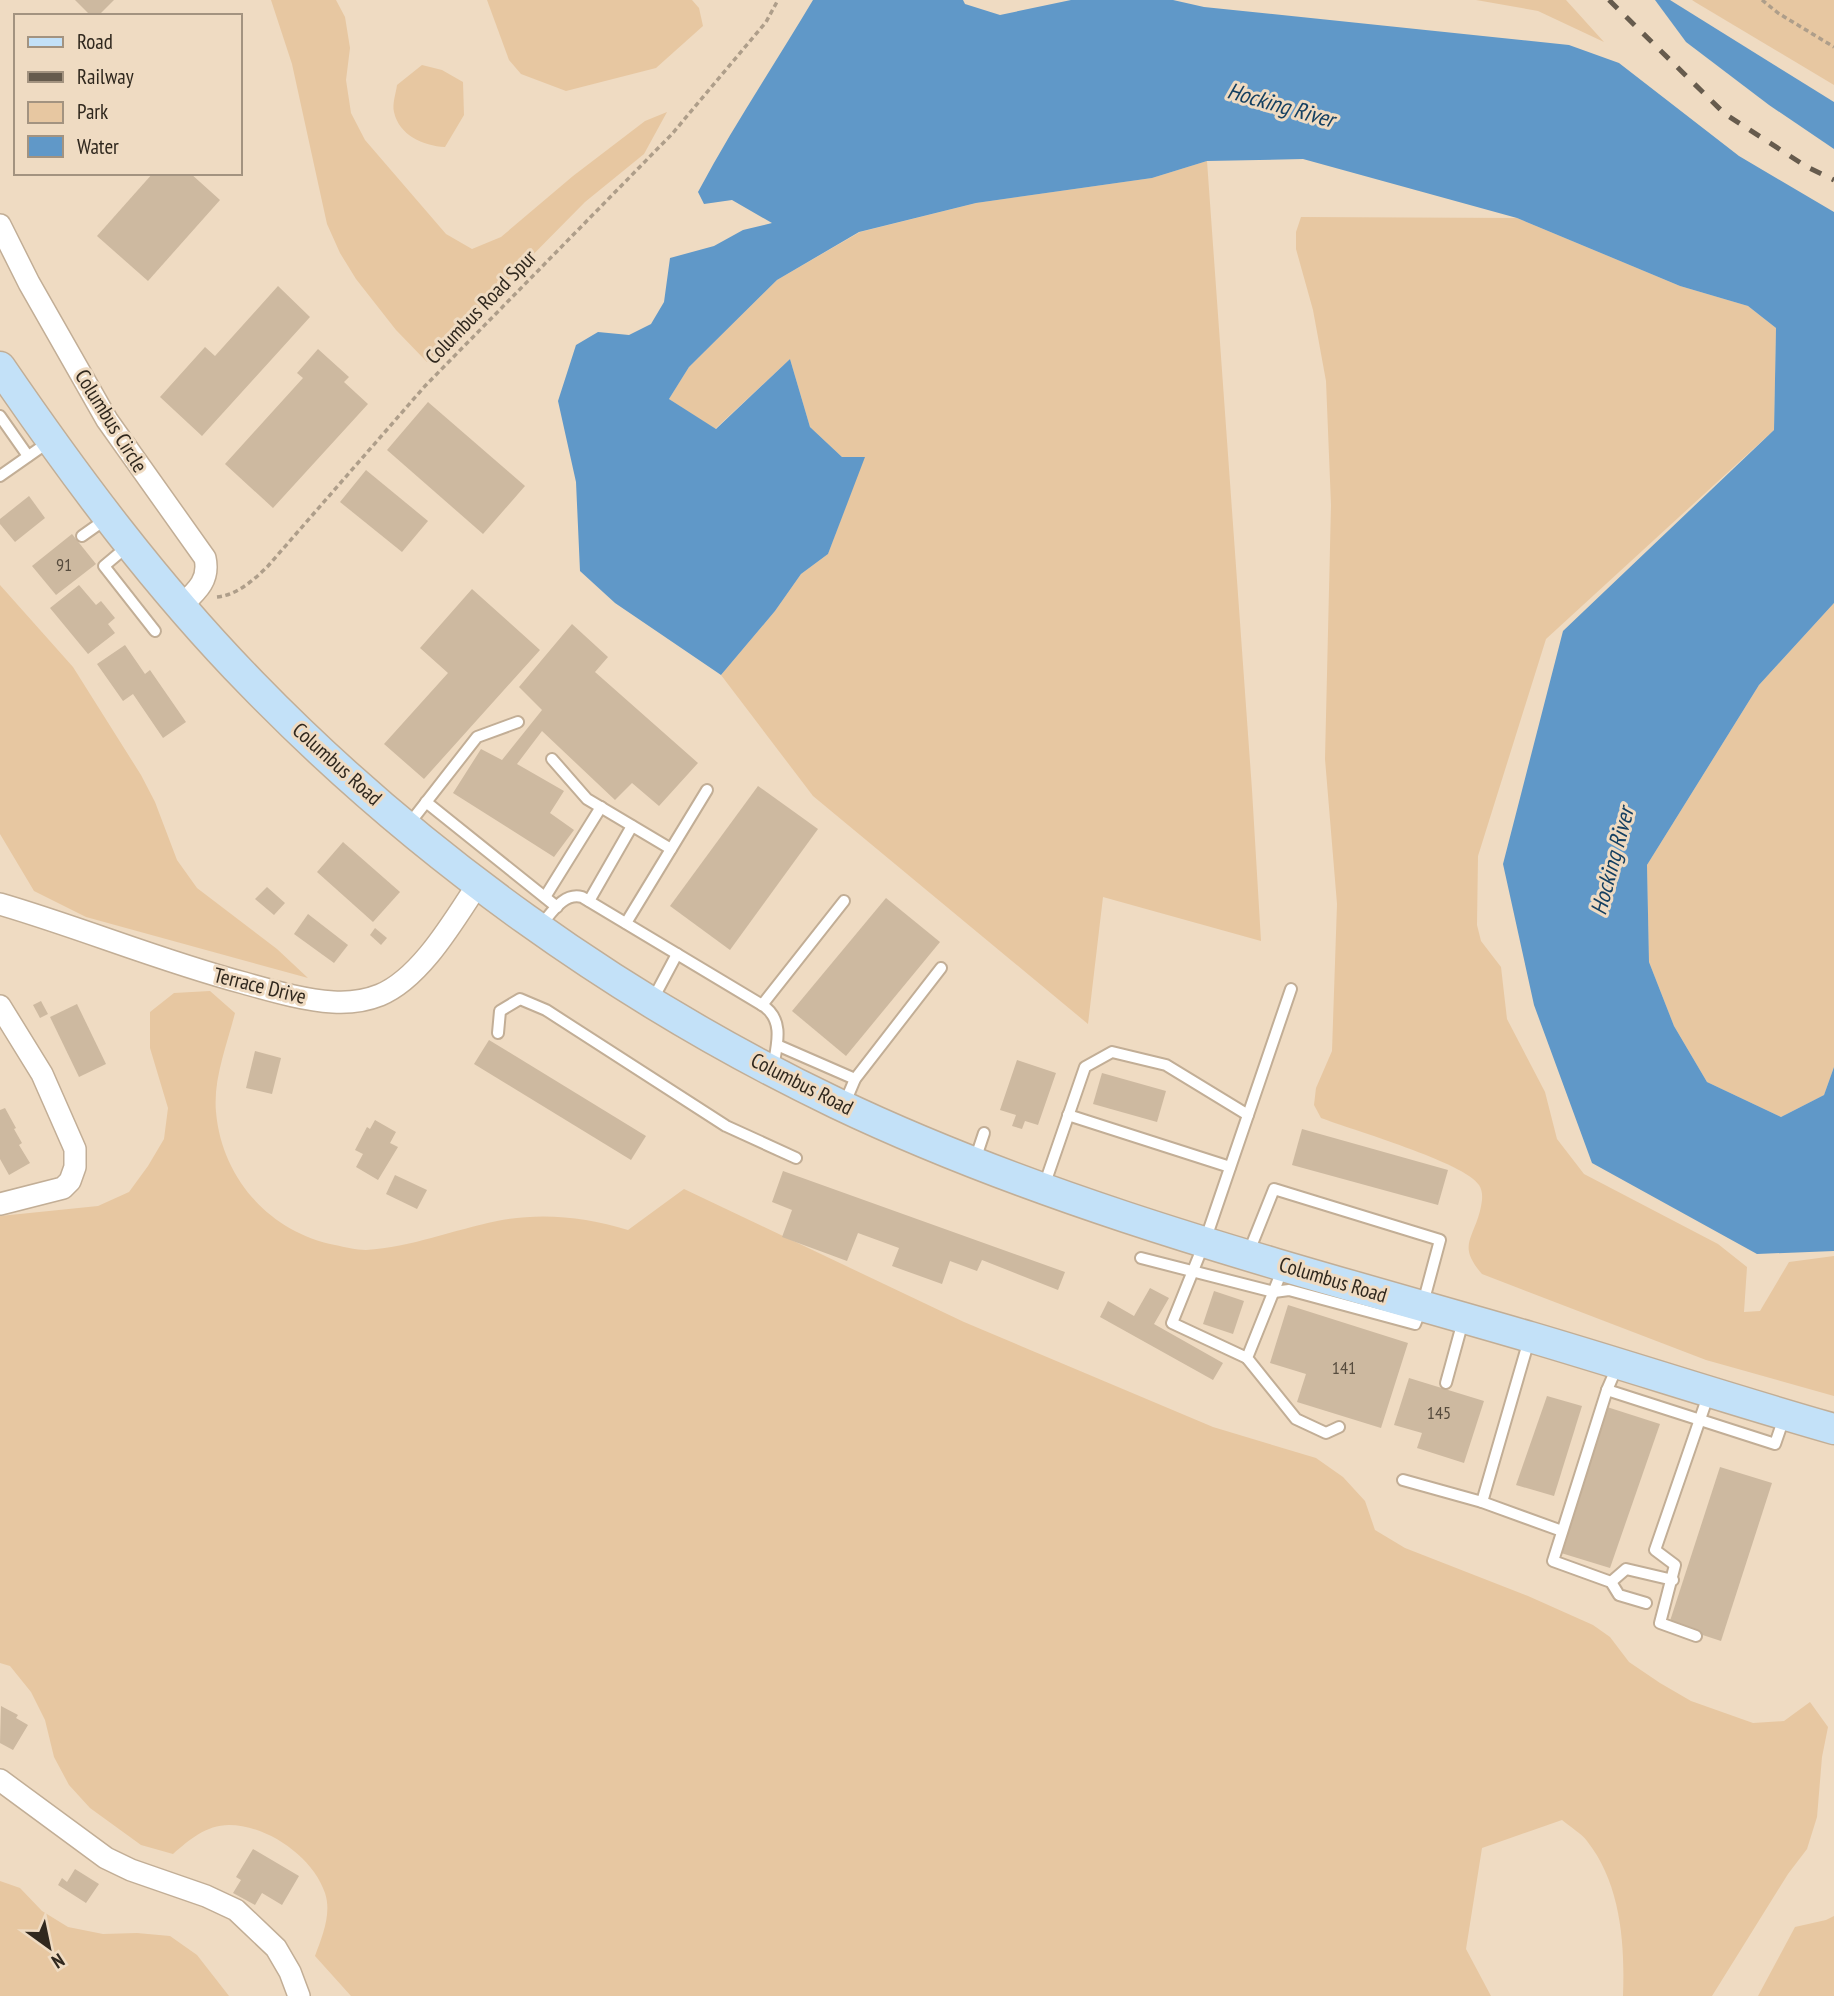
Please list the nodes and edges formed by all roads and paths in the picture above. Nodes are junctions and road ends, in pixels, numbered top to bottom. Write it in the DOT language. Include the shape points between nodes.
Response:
graph roads {
  1 [pos="778,0"];
  2 [pos="1762,0"];
  3 [pos="1834,47"];
  4 [pos="0,225"];
  5 [pos="0,367"];
  6 [pos="0,416"];
  7 [pos="39,449"];
  8 [pos="0,476"];
  9 [pos="108,517"];
  10 [pos="82,536"];
  11 [pos="130,545"];
  12 [pos="187,612"];
  13 [pos="155,631"];
  14 [pos="519,722"];
  15 [pos="552,759"];
  16 [pos="707,790"];
  17 [pos="426,802"];
  18 [pos="601,807"];
  19 [pos="407,826"];
  20 [pos="632,826"];
  21 [pos="671,849"];
  22 [pos="478,884"];
  23 [pos="545,897"];
  24 [pos="589,901"];
  25 [pos="844,901"];
  26 [pos="0,904"];
  27 [pos="548,917"];
  28 [pos="626,923"];
  29 [pos="677,954"];
  30 [pos="941,968"];
  31 [pos="1291,989"];
  32 [pos="651,1001"];
  33 [pos="762,1005"];
  34 [pos="0,1006"];
  35 [pos="498,1033"];
  36 [pos="775,1058"];
  37 [pos="855,1079"];
  38 [pos="843,1106"];
  39 [pos="1068,1115"];
  40 [pos="1248,1115"];
  41 [pos="984,1133"];
  42 [pos="796,1158"];
  43 [pos="974,1163"];
  44 [pos="1230,1167"];
  45 [pos="1044,1188"];
  46 [pos="0,1204"];
  47 [pos="1205,1241"];
  48 [pos="1248,1254"];
  49 [pos="1141,1258"];
  50 [pos="1193,1271"];
  51 [pos="1279,1278"];
  52 [pos="1422,1307"];
  53 [pos="1463,1319"];
  54 [pos="1530,1337"];
  55 [pos="1247,1358"];
  56 [pos="1612,1377"];
  57 [pos="1446,1383"];
  58 [pos="1704,1406"];
  59 [pos="1339,1427"];
  60 [pos="1834,1429"];
  61 [pos="1403,1480"];
  62 [pos="1482,1502"];
  63 [pos="1562,1531"];
  64 [pos="1673,1580"];
  65 [pos="1611,1582"];
  66 [pos="1646,1603"];
  67 [pos="1696,1636"];
  68 [pos="0,1780"];
  69 [pos="299,1996"];
  1 -- 12 [label="path, Columbus Road Spur" via="766,22 672,134 425,386 268,566 249,583"];
  2 -- 3 [label="path"];
  4 -- 12 [label="street, Columbus Circle" via="107,420 205,558 207,568"];
  5 -- 7 [label="main road, Columbus Road"];
  6 -- 7 [label="lane"];
  7 -- 8 [label="lane"];
  7 -- 9 [label="main road, Columbus Road"];
  9 -- 10 [label="lane"];
  9 -- 11 [label="main road, Columbus Road"];
  11 -- 12 [label="main road, Columbus Road"];
  11 -- 13 [label="lane" via="104,566"];
  12 -- 19 [label="main road, Columbus Road" via="320,751"];
  14 -- 17 [label="lane" via="477,737"];
  15 -- 18 [label="lane" via="587,799"];
  16 -- 21 [label="lane"];
  17 -- 19 [label="lane"];
  17 -- 23 [label="lane"];
  18 -- 20 [label="lane"];
  18 -- 23 [label="lane"];
  19 -- 22 [label="main road, Columbus Road"];
  20 -- 21 [label="lane"];
  20 -- 24 [label="lane"];
  21 -- 28 [label="lane"];
  22 -- 26 [label="street, Terrace Drive" via="419,964 382,995 360,1001 332,1002 279,993"];
  22 -- 27 [label="main road, Columbus Road"];
  23 -- 27 [label="lane"];
  24 -- 27 [label="lane" via="574,895"];
  24 -- 28 [label="lane"];
  25 -- 33 [label="lane"];
  27 -- 32 [label="main road, Columbus Road"];
  28 -- 29 [label="lane"];
  29 -- 32 [label="lane"];
  29 -- 33 [label="lane"];
  30 -- 37 [label="lane"];
  31 -- 40 [label="lane"];
  32 -- 36 [label="main road, Columbus Road"];
  33 -- 36 [label="lane" via="776,1020"];
  34 -- 46 [label="street" via="42,1074 75,1149 75,1167 63,1188"];
  35 -- 42 [label="lane" via="500,1011 520,999 546,1010 726,1126"];
  36 -- 37 [label="lane"];
  36 -- 38 [label="main road, Columbus Road"];
  37 -- 38 [label="lane"];
  38 -- 43 [label="main road, Columbus Road"];
  39 -- 40 [label="lane" via="1085,1067 1112,1052 1166,1065"];
  39 -- 44 [label="lane"];
  39 -- 45 [label="lane"];
  40 -- 44 [label="lane"];
  41 -- 43 [label="lane"];
  43 -- 45 [label="main road, Columbus Road"];
  44 -- 47 [label="lane"];
  45 -- 47 [label="main road, Columbus Road"];
  47 -- 48 [label="main road, Columbus Road"];
  47 -- 50 [label="lane"];
  48 -- 51 [label="main road, Columbus Road"];
  48 -- 52 [label="lane" via="1274,1189 1440,1240"];
  49 -- 50 [label="lane"];
  50 -- 51 [label="lane"];
  50 -- 55 [label="lane" via="1172,1323"];
  51 -- 52 [label="main road, Columbus Road"];
  51 -- 55 [label="lane"];
  52 -- 53 [label="main road, Columbus Road"];
  53 -- 54 [label="main road, Columbus Road"];
  53 -- 57 [label="lane"];
  54 -- 56 [label="main road, Columbus Road"];
  54 -- 62 [label="lane"];
  55 -- 59 [label="lane" via="1296,1419 1326,1433"];
  56 -- 58 [label="main road, Columbus Road"];
  56 -- 63 [label="lane"];
  58 -- 60 [label="main road, Columbus Road" via="1785,1415"];
  58 -- 64 [label="lane" via="1654,1550 1675,1565"];
  61 -- 62 [label="lane"];
  62 -- 63 [label="lane"];
  63 -- 65 [label="lane" via="1553,1561"];
  64 -- 65 [label="lane" via="1626,1569"];
  64 -- 67 [label="lane" via="1660,1623"];
  65 -- 66 [label="lane" via="1619,1595"];
  68 -- 69 [label="street" via="106,1858 236,1910 276,1948"];
}
